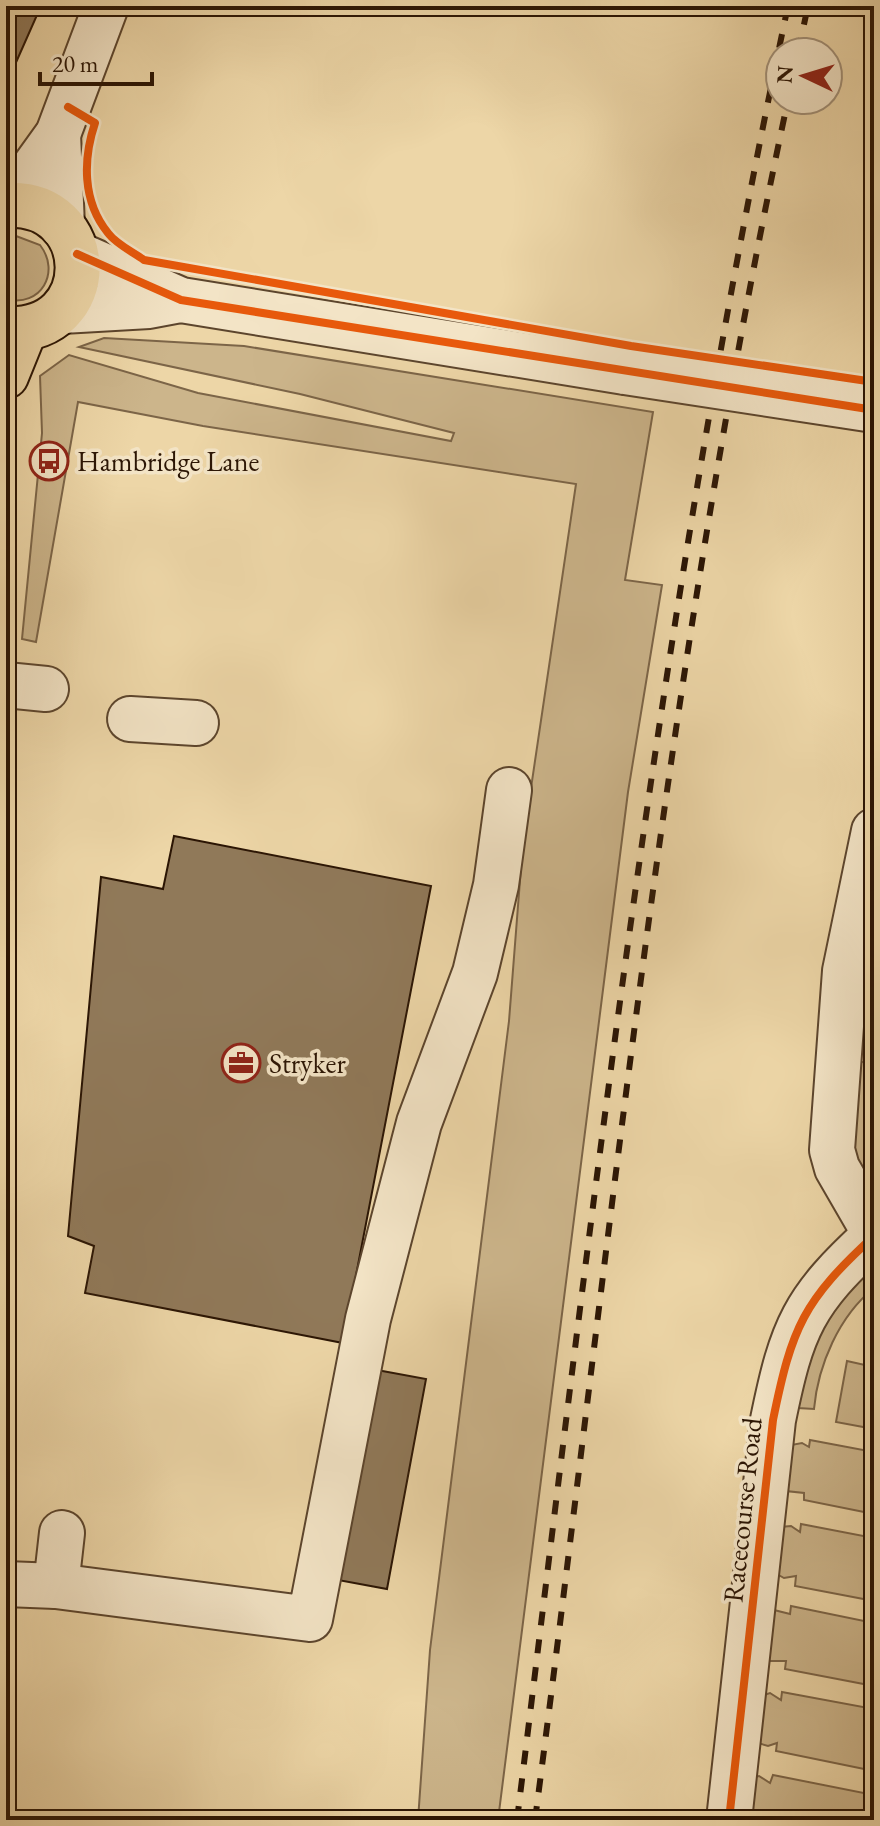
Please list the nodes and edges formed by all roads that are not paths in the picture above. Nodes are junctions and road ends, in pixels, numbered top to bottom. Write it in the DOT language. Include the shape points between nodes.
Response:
graph roads {
  1 [pos="106,6"];
  2 [pos="58,134"];
  3 [pos="7,205"];
  4 [pos="70,240"];
  5 [pos="181,300"];
  6 [pos="31,323"];
  7 [pos="6,376"];
  8 [pos="874,410"];
  9 [pos="130,719"];
  10 [pos="196,723"];
  11 [pos="509,790"];
  12 [pos="874,831"];
  13 [pos="874,1234"];
  14 [pos="62,1533"];
  15 [pos="6,1584"];
  16 [pos="56,1586"];
  17 [pos="729,1820"];
  1 -- 2 [label="street"];
  2 -- 3 [label="street"];
  2 -- 4 [label="street"];
  3 -- 4 [label="main road" via="48,213"];
  4 -- 5 [label="street"];
  4 -- 6 [label="main road" via="77,281"];
  5 -- 6 [label="street"];
  5 -- 8 [label="street, bridge"];
  6 -- 7 [label="main road"];
  9 -- 10 [label="street"];
  11 -- 16 [label="street" via="496,885 475,973 419,1123 368,1319 310,1619"];
  12 -- 13 [label="street" via="845,971 832,1150"];
  13 -- 17 [label="street, Racecourse Road" via="815,1297 798,1325 782,1377"];
  14 -- 16 [label="street"];
  15 -- 16 [label="street"];
}
